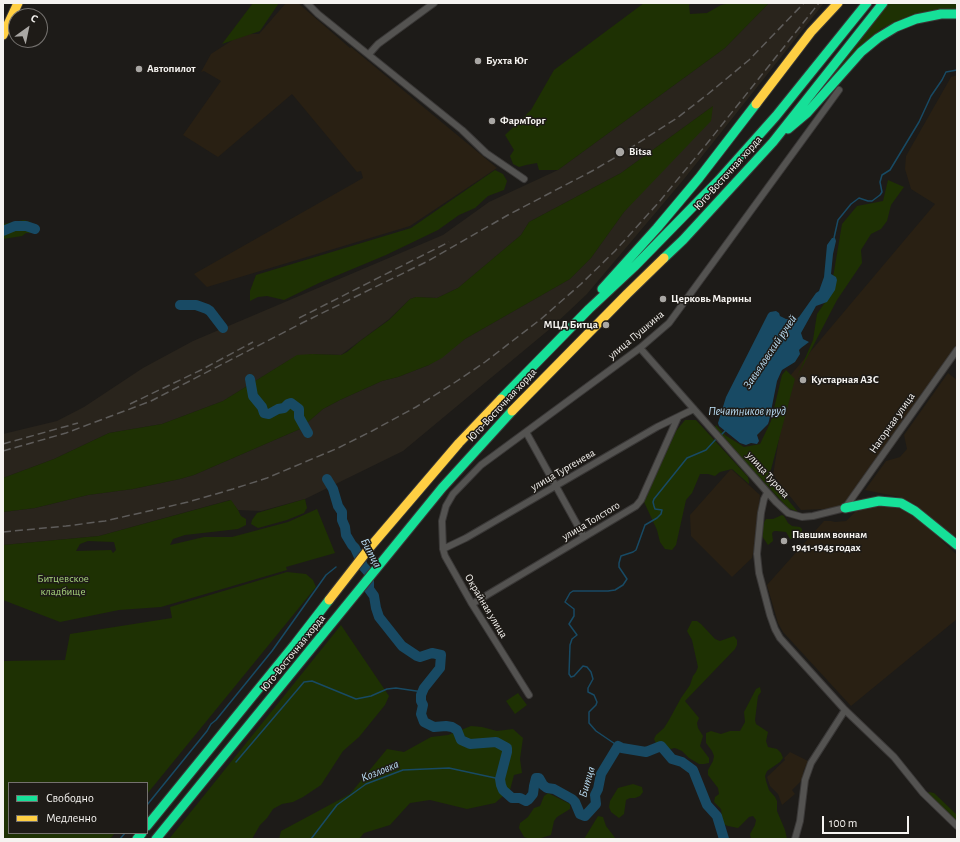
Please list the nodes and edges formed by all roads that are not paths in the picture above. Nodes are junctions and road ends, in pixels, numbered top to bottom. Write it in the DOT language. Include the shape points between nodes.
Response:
graph roads {
  1 [pos="18,3"];
  2 [pos="307,3"];
  3 [pos="434,3"];
  4 [pos="838,3"];
  5 [pos="867,3"];
  6 [pos="883,3"];
  7 [pos="957,14"];
  8 [pos="3,35"];
  9 [pos="369,54"];
  10 [pos="839,90"];
  11 [pos="773,142"];
  12 [pos="524,179"];
  13 [pos="588,309"];
  14 [pos="640,348"];
  15 [pos="957,350"];
  16 [pos="694,409"];
  17 [pos="678,417"];
  18 [pos="526,432"];
  19 [pos="556,486"];
  20 [pos="767,493"];
  21 [pos="845,508"];
  22 [pos="442,521"];
  23 [pos="584,538"];
  24 [pos="957,545"];
  25 [pos="443,549"];
  26 [pos="472,604"];
  27 [pos="529,695"];
  28 [pos="845,710"];
  29 [pos="148,825"];
  30 [pos="957,826"];
  31 [pos="156,839"];
  32 [pos="795,839"];
  1 -- 8 [label="main road"];
  2 -- 9 [label="street"];
  3 -- 9 [label="street" via="378,44"];
  4 -- 13 [label="main road" via="811,32 657,228 603,287"];
  5 -- 13 [label="main road, Юго-Восточная хорда" via="786,104 719,180 634,267"];
  6 -- 11 [label="main road, Юго-Восточная хорда"];
  7 -- 11 [label="main road" via="940,14 916,19 878,38 861,52 807,113"];
  9 -- 12 [label="street" via="462,130 486,153"];
  10 -- 14 [label="street, улица Пушкина" via="669,323"];
  11 -- 31 [label="main road, Юго-Восточная хорда" via="683,240 626,294 497,426 442,488"];
  13 -- 29 [label="main road, Юго-Восточная хорда" via="458,443 399,512"];
  14 -- 16 [label="street, улица Турова"];
  14 -- 18 [label="street, улица Пушкина"];
  15 -- 21 [label="street, Нагорная улица"];
  16 -- 17 [label="street, улица Тургенева"];
  16 -- 20 [label="street, улица Турова"];
  17 -- 19 [label="street, улица Тургенева"];
  17 -- 23 [label="street, улица Толстого" via="641,500 636,506"];
  18 -- 19 [label="street"];
  18 -- 22 [label="street, улица Пушкина" via="480,465 466,479 449,500"];
  19 -- 23 [label="street"];
  19 -- 25 [label="street, улица Тургенева"];
  20 -- 21 [label="street, улица Турова" via="788,514 797,516 814,516"];
  20 -- 28 [label="street" via="761,513 757,554 759,573 775,629 780,638"];
  21 -- 24 [label="main road, улица Турова" via="879,501 901,503 916,511"];
  22 -- 25 [label="street, Окрайная улица"];
  23 -- 26 [label="street, улица Толстого"];
  25 -- 26 [label="street, Окрайная улица"];
  26 -- 27 [label="street, Окрайная улица"];
  28 -- 30 [label="street" via="894,757 923,793"];
  28 -- 32 [label="street" via="811,763 805,780"];
}
